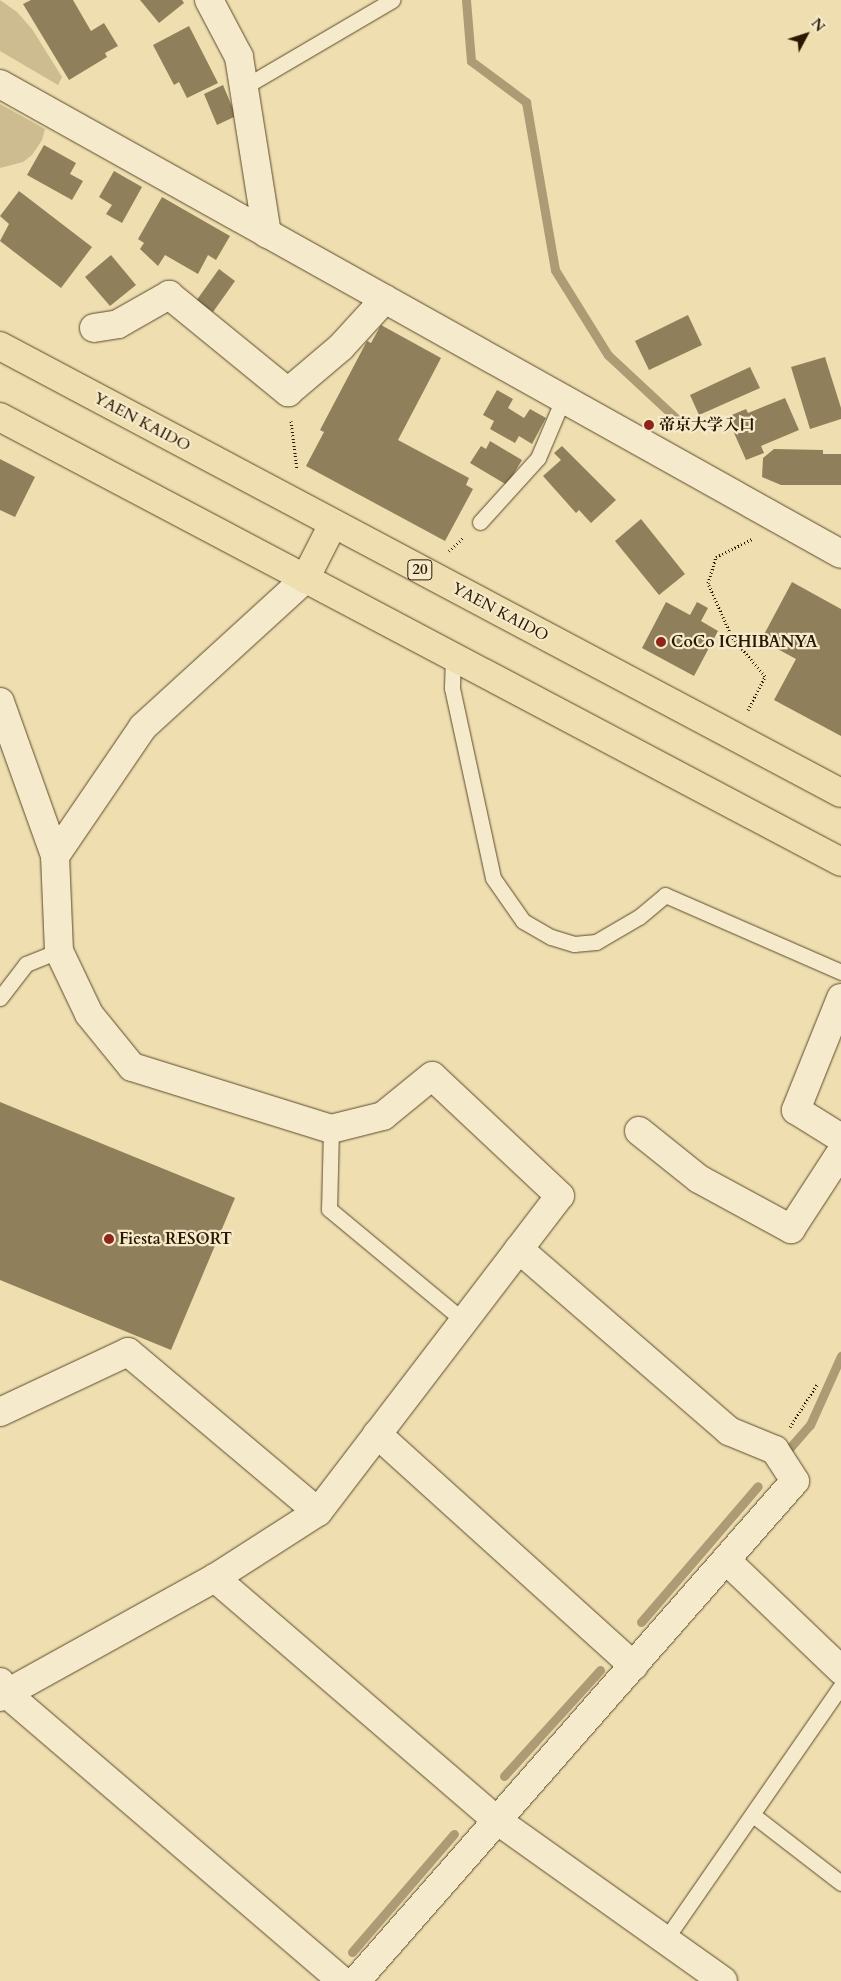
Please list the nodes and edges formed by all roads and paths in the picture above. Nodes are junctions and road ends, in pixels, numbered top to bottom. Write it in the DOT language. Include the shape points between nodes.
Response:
graph roads {
  1 [pos="209,0"];
  2 [pos="392,0"];
  3 [pos="0,84"];
  4 [pos="244,87"];
  5 [pos="267,234"];
  6 [pos="385,300"];
  7 [pos="94,328"];
  8 [pos="0,346"];
  9 [pos="563,398"];
  10 [pos="0,417"];
  11 [pos="293,440"];
  12 [pos="297,475"];
  13 [pos="480,522"];
  14 [pos="333,524"];
  15 [pos="756,537"];
  16 [pos="841,554"];
  17 [pos="305,579"];
  18 [pos="453,658"];
  19 [pos="0,702"];
  20 [pos="746,714"];
  21 [pos="6,731"];
  22 [pos="841,793"];
  23 [pos="54,856"];
  24 [pos="841,862"];
  25 [pos="59,951"];
  26 [pos="841,972"];
  27 [pos="0,998"];
  28 [pos="841,998"];
  29 [pos="331,1129"];
  30 [pos="639,1131"];
  31 [pos="841,1138"];
  32 [pos="841,1152"];
  33 [pos="519,1249"];
  34 [pos="464,1321"];
  35 [pos="818,1383"];
  36 [pos="0,1412"];
  37 [pos="377,1434"];
  38 [pos="775,1450"];
  39 [pos="318,1512"];
  40 [pos="727,1561"];
  41 [pos="215,1578"];
  42 [pos="634,1666"];
  43 [pos="841,1670"];
  44 [pos="841,1686"];
  45 [pos="2,1691"];
  46 [pos="753,1815"];
  47 [pos="498,1821"];
  48 [pos="841,1883"];
  49 [pos="665,1940"];
  50 [pos="342,1981"];
  51 [pos="356,1981"];
  52 [pos="723,1981"];
  1 -- 4 [label="street" via="238,57"];
  2 -- 4 [label="lane"];
  3 -- 5 [label="street"];
  4 -- 5 [label="street"];
  5 -- 6 [label="street"];
  6 -- 7 [label="street" via="341,347 288,392 169,295 118,324"];
  6 -- 9 [label="street"];
  8 -- 14 [label="main road, YAEN KAIDO / 20"];
  9 -- 13 [label="lane" via="538,458"];
  9 -- 16 [label="street"];
  10 -- 17 [label="main road"];
  11 -- 12 [label="path"];
  14 -- 17 [label="main road"];
  14 -- 22 [label="main road, YAEN KAIDO / 20"];
  15 -- 20 [label="path" via="716,558 708,583 732,637 765,676"];
  17 -- 18 [label="main road"];
  17 -- 23 [label="street" via="142,727"];
  18 -- 24 [label="main road"];
  18 -- 26 [label="lane" via="452,688 491,869 504,897 523,921 551,937 574,944 596,942 639,917 665,895"];
  19 -- 21 [label="street"];
  21 -- 23 [label="street"];
  23 -- 25 [label="street"];
  25 -- 27 [label="lane" via="26,964"];
  25 -- 29 [label="street" via="89,1014 132,1067"];
  28 -- 31 [label="street" via="796,1110"];
  29 -- 33 [label="street" via="383,1116 432,1076 560,1196"];
  29 -- 34 [label="lane" via="329,1209"];
  30 -- 32 [label="street" via="699,1179 791,1229"];
  33 -- 34 [label="street"];
  33 -- 38 [label="street" via="729,1431"];
  34 -- 37 [label="street"];
  35 -- 38 [label="path"];
  36 -- 39 [label="street" via="128,1352"];
  37 -- 39 [label="street"];
  37 -- 42 [label="street"];
  38 -- 40 [label="street" via="795,1480"];
  39 -- 41 [label="street"];
  40 -- 42 [label="street"];
  40 -- 43 [label="street"];
  41 -- 45 [label="street"];
  41 -- 47 [label="street"];
  42 -- 47 [label="street"];
  44 -- 46 [label="lane"];
  45 -- 50 [label="street"];
  46 -- 48 [label="lane"];
  46 -- 49 [label="lane"];
  47 -- 49 [label="street"];
  47 -- 51 [label="street"];
  49 -- 52 [label="street"];
}
